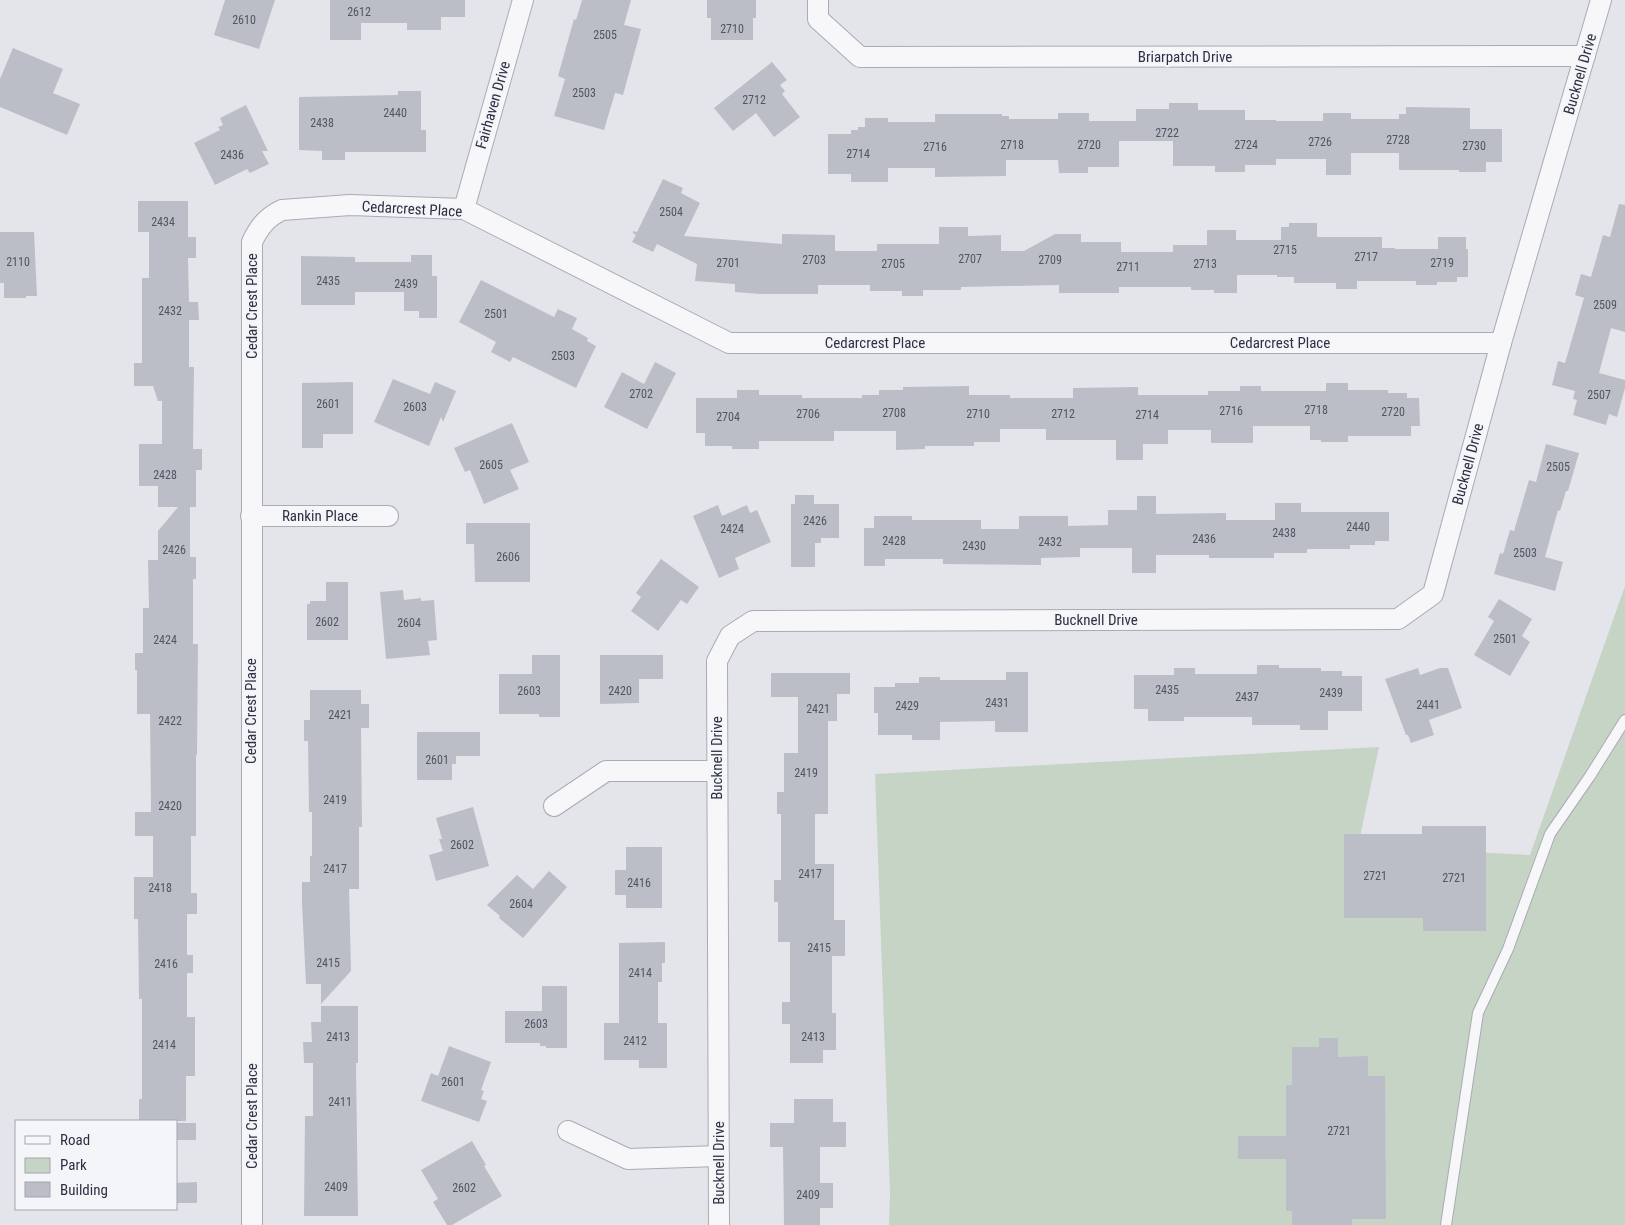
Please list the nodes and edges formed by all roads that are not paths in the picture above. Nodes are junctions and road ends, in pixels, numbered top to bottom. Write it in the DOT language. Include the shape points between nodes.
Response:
graph roads {
  1 [pos="523,0"];
  2 [pos="818,0"];
  3 [pos="1601,0"];
  4 [pos="1585,56"];
  5 [pos="464,209"];
  6 [pos="282,210"];
  7 [pos="1501,343"];
  8 [pos="251,516"];
  9 [pos="388,516"];
  10 [pos="1625,720"];
  11 [pos="717,770"];
  12 [pos="554,806"];
  13 [pos="568,1131"];
  14 [pos="719,1156"];
  15 [pos="252,1225"];
  16 [pos="719,1225"];
  17 [pos="1446,1225"];
  1 -- 5 [label="street, Fairhaven Drive"];
  2 -- 4 [label="street, Briarpatch Drive" via="818,20 860,57"];
  3 -- 4 [label="street, Bucknell Drive"];
  4 -- 7 [label="street, Bucknell Drive"];
  5 -- 6 [label="street, Cedarcrest Place" via="350,205"];
  5 -- 7 [label="street, Cedarcrest Place" via="729,343"];
  6 -- 8 [label="street, Cedar Crest Place" via="264,222 252,242"];
  7 -- 11 [label="street, Bucknell Drive" via="1433,594 1398,619 753,621 730,636 717,661"];
  8 -- 9 [label="street, Rankin Place"];
  8 -- 15 [label="street, Cedar Crest Place"];
  10 -- 17 [label="lane" via="1550,834 1508,949 1478,1013"];
  11 -- 12 [label="street" via="606,771"];
  11 -- 14 [label="street, Bucknell Drive"];
  13 -- 14 [label="street" via="628,1159"];
  14 -- 16 [label="street, Bucknell Drive"];
}
